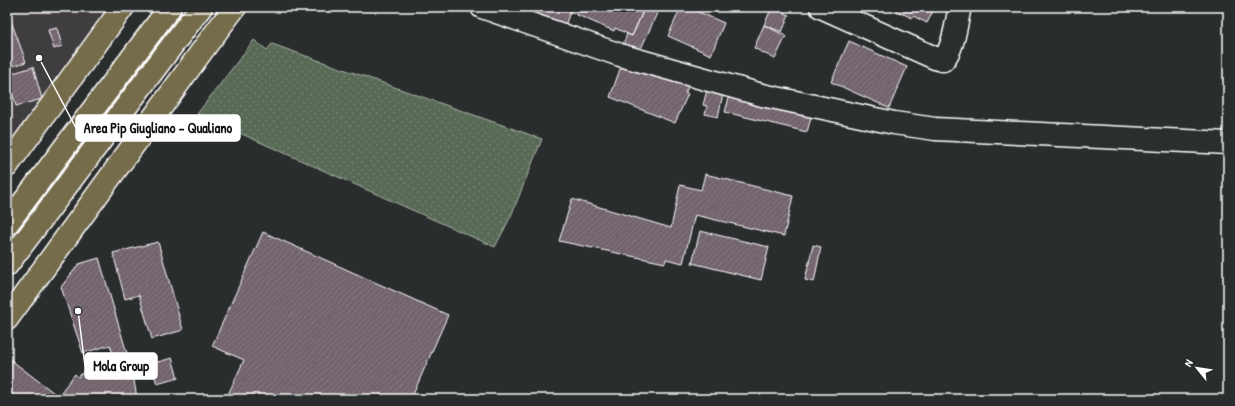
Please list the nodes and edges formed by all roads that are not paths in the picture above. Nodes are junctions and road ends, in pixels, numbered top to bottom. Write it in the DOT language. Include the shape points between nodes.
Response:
graph roads {
  1 [pos="123,7"];
  2 [pos="170,7"];
  3 [pos="201,7"];
  4 [pos="235,7"];
  5 [pos="482,7"];
  6 [pos="822,7"];
  7 [pos="960,7"];
  8 [pos="1228,143"];
  9 [pos="7,166"];
  10 [pos="7,224"];
  11 [pos="7,265"];
  12 [pos="7,319"];
  1 -- 9 [label="main road"];
  2 -- 10 [label="main road"];
  3 -- 11 [label="main road"];
  4 -- 12 [label="main road"];
  5 -- 8 [label="street" via="620,55 762,95 894,123 935,129"];
  6 -- 7 [label="street" via="943,60 950,48"];
}
